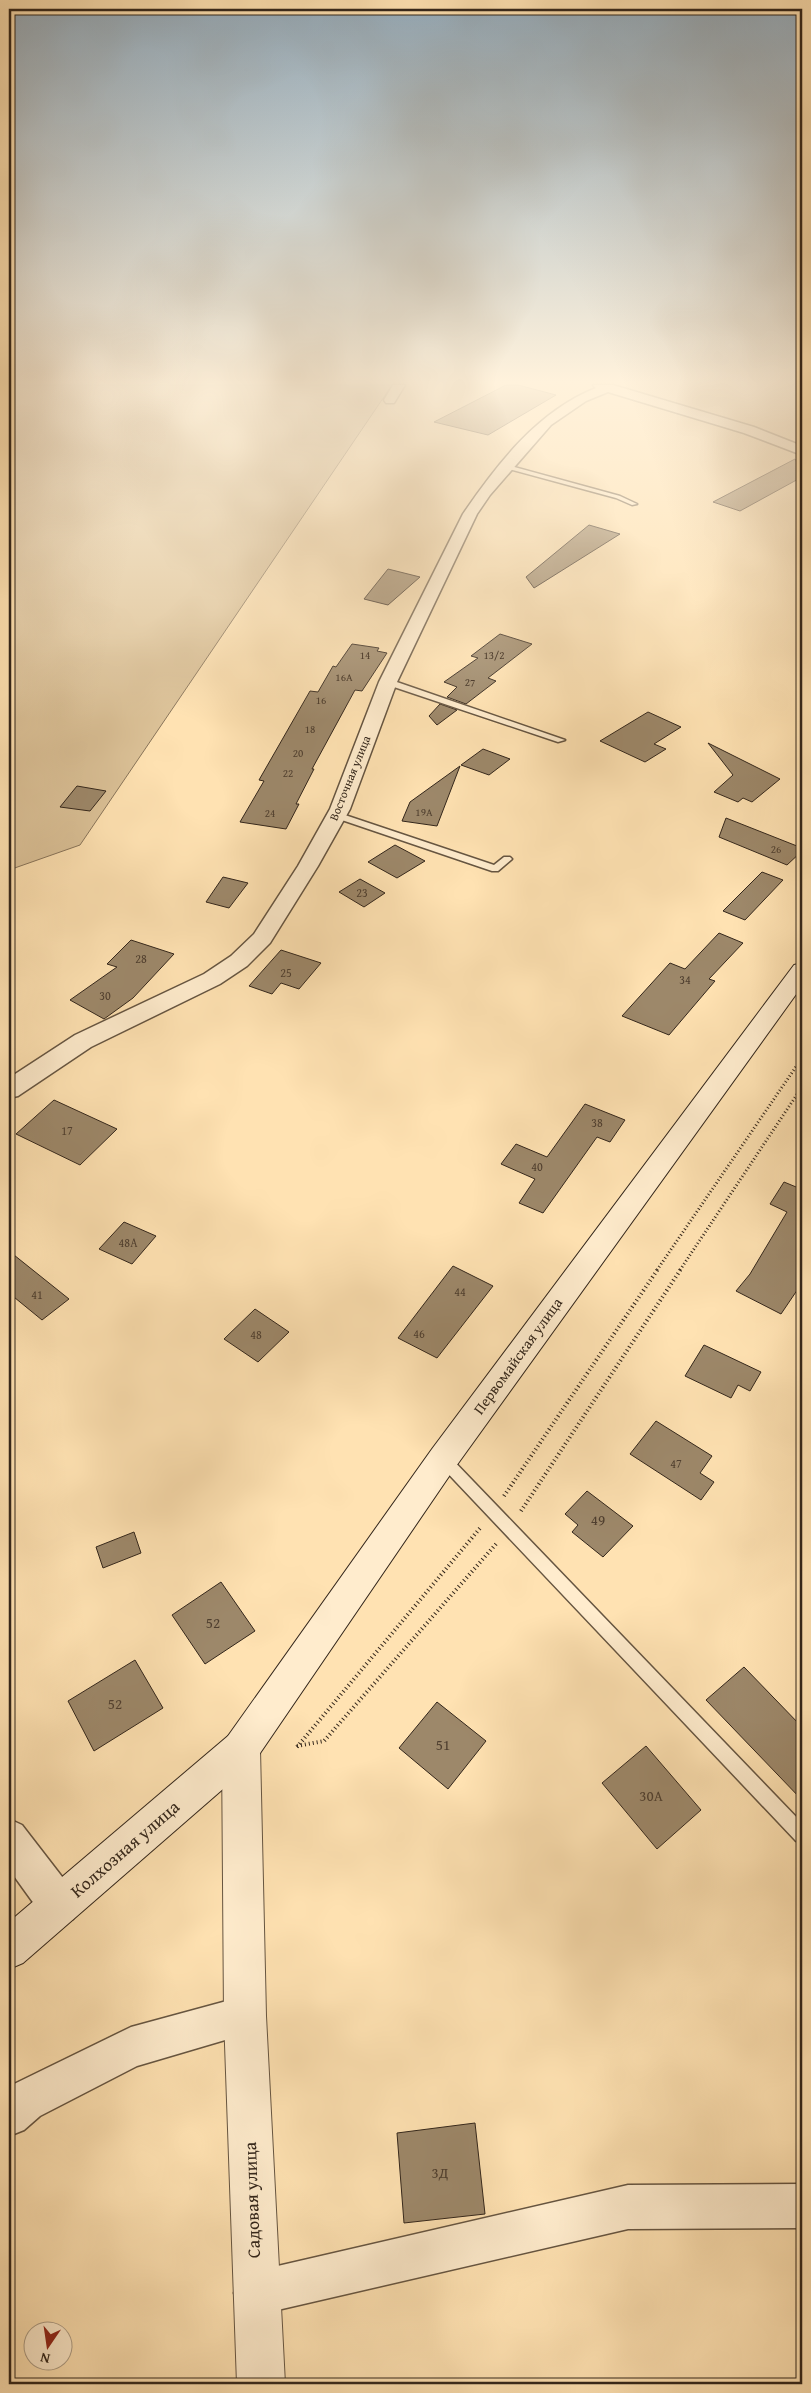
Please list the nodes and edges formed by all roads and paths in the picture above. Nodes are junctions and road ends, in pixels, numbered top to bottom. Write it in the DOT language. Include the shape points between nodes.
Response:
graph roads {
  1 [pos="484,497"];
  2 [pos="617,497"];
  3 [pos="634,504"];
  4 [pos="388,682"];
  5 [pos="561,740"];
  6 [pos="336,815"];
  7 [pos="507,859"];
  8 [pos="802,970"];
  9 [pos="802,1058"];
  10 [pos="802,1087"];
  11 [pos="9,1090"];
  12 [pos="443,1459"];
  13 [pos="494,1512"];
  14 [pos="509,1528"];
  15 [pos="241,1749"];
  16 [pos="802,1835"];
  17 [pos="9,1838"];
  18 [pos="59,1905"];
  19 [pos="9,1948"];
  20 [pos="245,2016"];
  21 [pos="9,2115"];
  22 [pos="802,2206"];
  23 [pos="256,2294"];
  24 [pos="261,2384"];
  1 -- 4 [label="street, Восточная улица" via="470,514"];
  2 -- 3 [label="lane"];
  4 -- 5 [label="lane"];
  4 -- 6 [label="street, Восточная улица"];
  6 -- 7 [label="lane" via="494,869"];
  6 -- 11 [label="street, Восточная улица" via="262,938 239,961 212,979 83,1041"];
  8 -- 12 [label="main road, Первомайская улица"];
  9 -- 13 [label="path"];
  10 -- 14 [label="path"];
  12 -- 13 [label="lane"];
  12 -- 15 [label="main road, Первомайская улица"];
  13 -- 14 [label="lane"];
  13 -- 14 [label="path" via="297,1746 324,1741"];
  14 -- 16 [label="lane"];
  15 -- 18 [label="main road, Колхозная улица"];
  15 -- 20 [label="main road, Садовая улица"];
  17 -- 18 [label="street"];
  18 -- 19 [label="main road, Колхозная улица"];
  20 -- 21 [label="street" via="131,2047 25,2101"];
  20 -- 23 [label="main road, Садовая улица"];
  22 -- 23 [label="street" via="628,2207"];
  23 -- 24 [label="main road, Садовая улица"];
}
